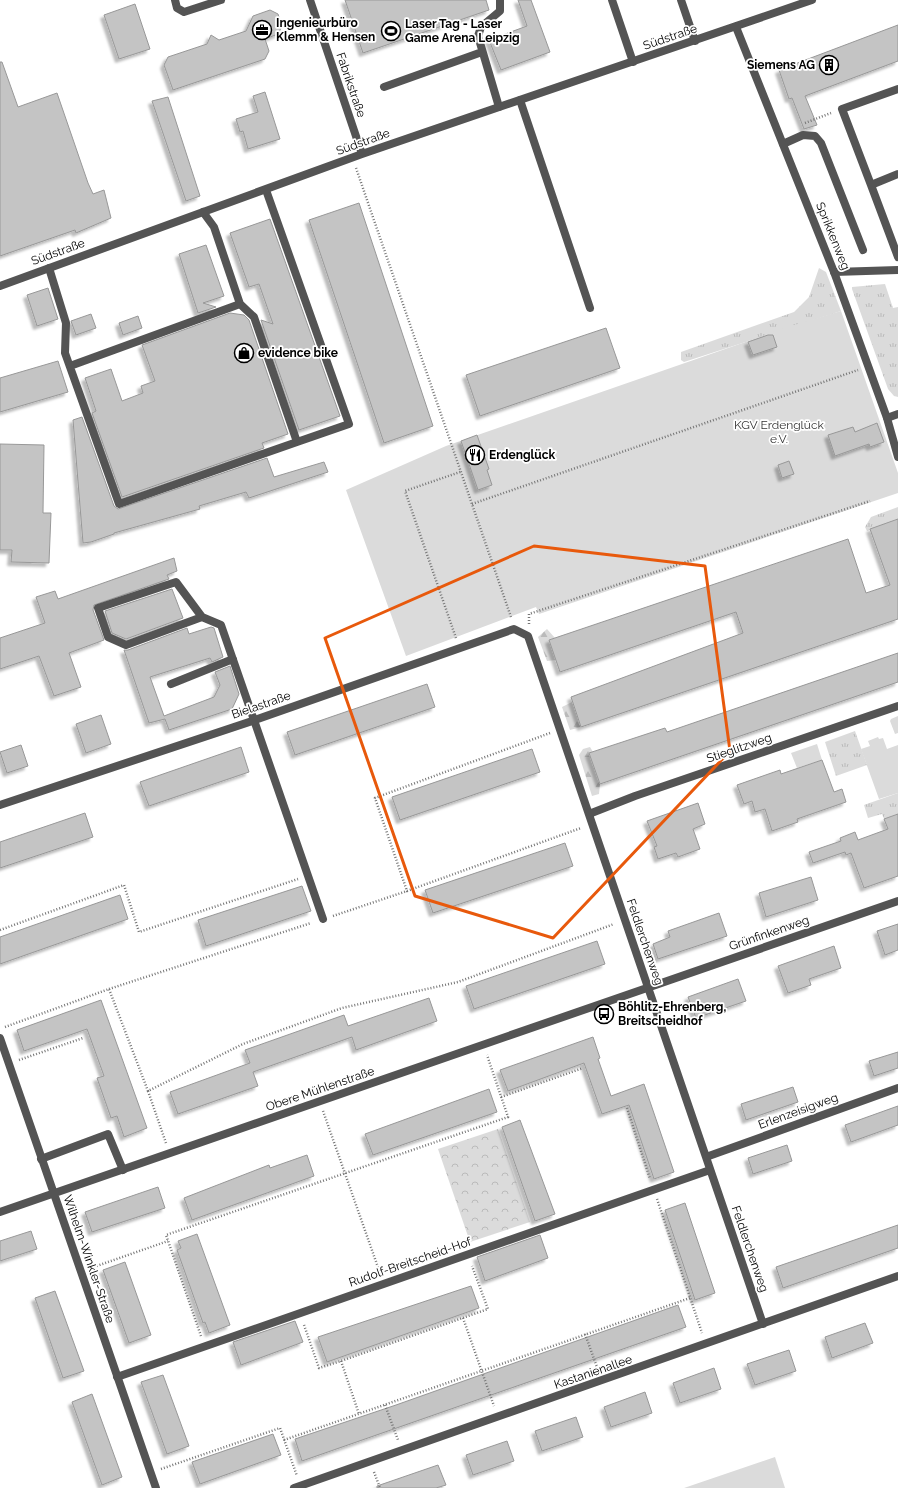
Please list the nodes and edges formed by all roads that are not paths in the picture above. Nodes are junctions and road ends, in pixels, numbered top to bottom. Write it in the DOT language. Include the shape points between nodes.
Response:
graph roads {
  1 [pos="175,0"];
  2 [pos="221,0"];
  3 [pos="310,0"];
  4 [pos="500,0"];
  5 [pos="612,0"];
  6 [pos="681,0"];
  7 [pos="812,0"];
  8 [pos="736,27"];
  9 [pos="695,41"];
  10 [pos="482,52"];
  11 [pos="633,62"];
  12 [pos="384,87"];
  13 [pos="898,89"];
  14 [pos="520,100"];
  15 [pos="499,107"];
  16 [pos="783,144"];
  17 [pos="362,154"];
  18 [pos="898,174"];
  19 [pos="871,185"];
  20 [pos="266,190"];
  21 [pos="203,212"];
  22 [pos="863,250"];
  23 [pos="898,257"];
  24 [pos="49,268"];
  25 [pos="898,270"];
  26 [pos="834,272"];
  27 [pos="0,286"];
  28 [pos="240,304"];
  29 [pos="590,308"];
  30 [pos="70,366"];
  31 [pos="898,414"];
  32 [pos="887,418"];
  33 [pos="297,442"];
  34 [pos="898,457"];
  35 [pos="202,617"];
  36 [pos="528,636"];
  37 [pos="233,659"];
  38 [pos="171,684"];
  39 [pos="898,706"];
  40 [pos="255,720"];
  41 [pos="0,805"];
  42 [pos="590,814"];
  43 [pos="898,901"];
  44 [pos="323,919"];
  45 [pos="648,989"];
  46 [pos="0,1038"];
  47 [pos="898,1088"];
  48 [pos="706,1157"];
  49 [pos="42,1159"];
  50 [pos="123,1170"];
  51 [pos="710,1170"];
  52 [pos="53,1194"];
  53 [pos="0,1212"];
  54 [pos="898,1276"];
  55 [pos="763,1324"];
  56 [pos="117,1377"];
  57 [pos="297,1487"];
  58 [pos="156,1488"];
  1 -- 2 [label="street" via="177,8 184,12"];
  3 -- 17 [label="street, Fabrikstraße"];
  4 -- 10 [label="street" via="500,11 481,27 478,36"];
  5 -- 11 [label="street"];
  6 -- 9 [label="street"];
  7 -- 8 [label="street, Südstraße"];
  8 -- 9 [label="street, Südstraße"];
  8 -- 16 [label="street, Sprikkenweg"];
  9 -- 11 [label="street, Südstraße"];
  10 -- 12 [label="street"];
  10 -- 15 [label="street"];
  11 -- 14 [label="street, Südstraße"];
  13 -- 19 [label="street" via="842,109"];
  14 -- 15 [label="street, Südstraße"];
  14 -- 29 [label="street"];
  15 -- 17 [label="street, Südstraße"];
  16 -- 22 [label="street" via="804,135 815,136 821,143"];
  16 -- 26 [label="street, Sprikkenweg"];
  17 -- 20 [label="street, Südstraße"];
  18 -- 19 [label="street"];
  19 -- 23 [label="street"];
  20 -- 21 [label="street, Südstraße"];
  20 -- 33 [label="street" via="349,424"];
  21 -- 24 [label="street, Südstraße"];
  21 -- 28 [label="street" via="214,227"];
  24 -- 27 [label="street, Südstraße"];
  24 -- 30 [label="street" via="66,323 65,353"];
  25 -- 26 [label="street"];
  26 -- 32 [label="street, Sprikkenweg"];
  28 -- 30 [label="street"];
  28 -- 33 [label="street" via="254,317"];
  30 -- 33 [label="street" via="119,504"];
  31 -- 32 [label="street"];
  32 -- 34 [label="street, Sprikkenweg"];
  35 -- 35 [label="street" via="126,645 108,637 98,608 176,582"];
  35 -- 37 [label="street" via="221,625"];
  36 -- 40 [label="street, Bielastraße" via="514,629"];
  36 -- 42 [label="street, Feldlerchenweg"];
  37 -- 38 [label="street"];
  37 -- 40 [label="street"];
  39 -- 42 [label="street, Stieglitzweg" via="635,796"];
  40 -- 41 [label="street, Bielastraße"];
  40 -- 44 [label="street"];
  42 -- 45 [label="street, Feldlerchenweg"];
  43 -- 45 [label="street, Grünfinkenweg"];
  45 -- 48 [label="street, Feldlerchenweg"];
  45 -- 50 [label="street, Obere Mühlenstraße"];
  46 -- 49 [label="street, Wilhelm-Winkler-Straße"];
  47 -- 48 [label="street, Erlenzeisigweg"];
  48 -- 51 [label="street, Feldlerchenweg"];
  49 -- 50 [label="street" via="108,1134"];
  49 -- 52 [label="street, Wilhelm-Winkler-Straße"];
  50 -- 52 [label="street, Obere Mühlenstraße"];
  51 -- 55 [label="street, Feldlerchenweg"];
  51 -- 56 [label="street, Rudolf-Breitscheid-Hof"];
  52 -- 53 [label="street, Obere Mühlenstraße"];
  52 -- 56 [label="street, Wilhelm-Winkler-Straße"];
  54 -- 55 [label="street, Kastanienallee"];
  55 -- 57 [label="street, Kastanienallee"];
  56 -- 58 [label="street, Wilhelm-Winkler-Straße"];
}
